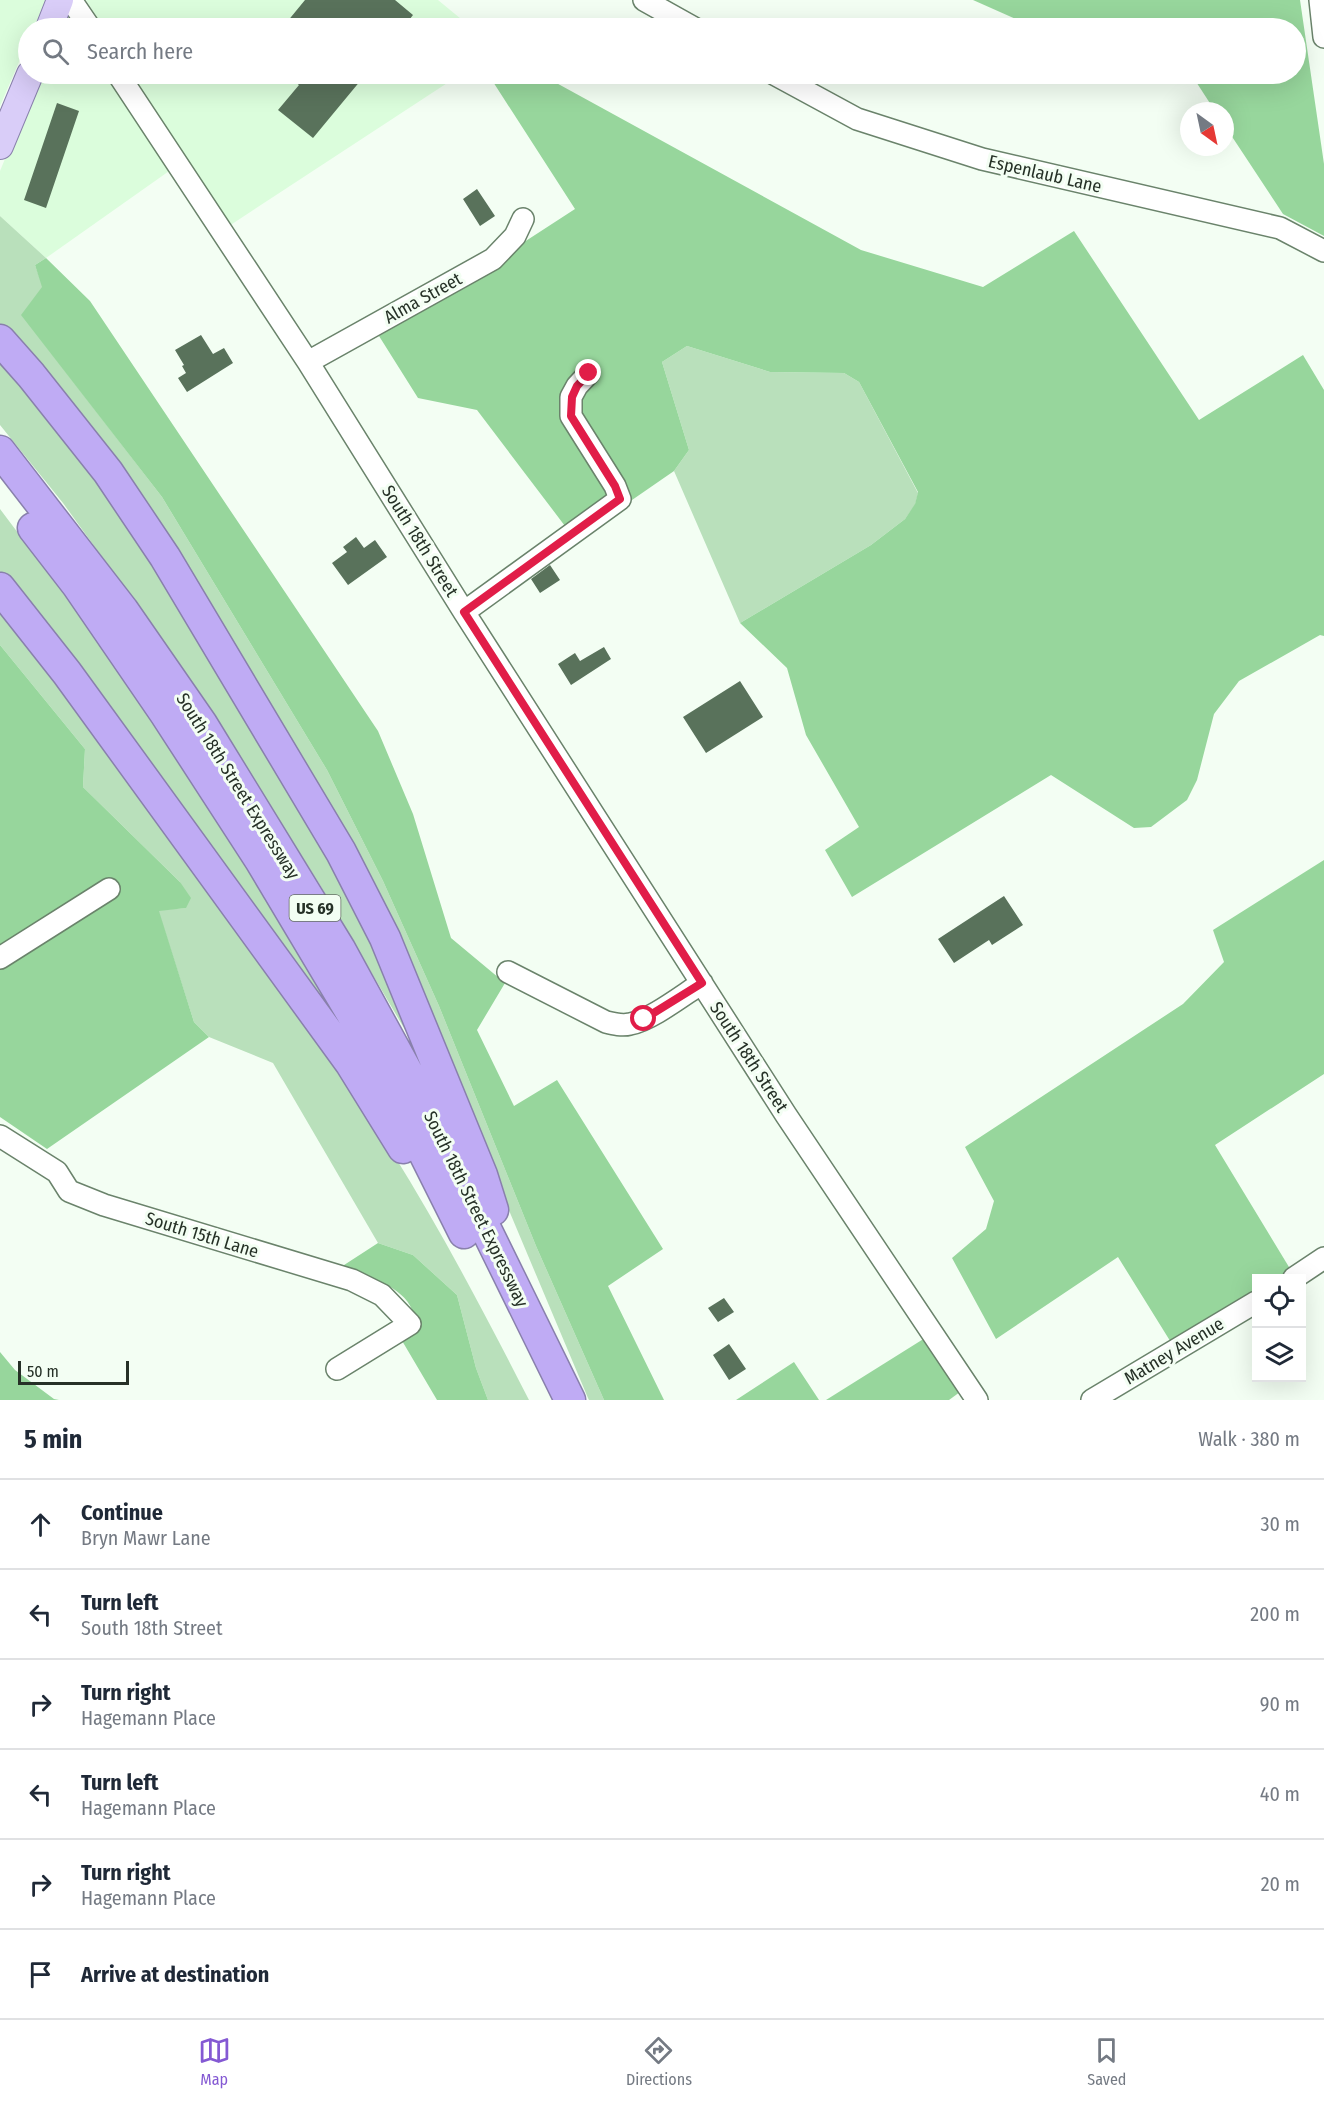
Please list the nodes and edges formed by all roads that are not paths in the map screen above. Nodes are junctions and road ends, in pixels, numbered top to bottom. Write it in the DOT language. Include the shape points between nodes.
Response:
graph roads {
  1 [pos="60,0"];
  2 [pos="71,0"];
  3 [pos="644,0"];
  4 [pos="1320,0"];
  5 [pos="53,18"];
  6 [pos="83,18"];
  7 [pos="676,18"];
  8 [pos="1324,37"];
  9 [pos="26,84"];
  10 [pos="125,84"];
  11 [pos="792,84"];
  12 [pos="0,146"];
  13 [pos="523,219"];
  14 [pos="1324,251"];
  15 [pos="0,340"];
  16 [pos="308,362"];
  17 [pos="589,373"];
  18 [pos="0,451"];
  19 [pos="0,485"];
  20 [pos="0,588"];
  21 [pos="464,612"];
  22 [pos="109,890"];
  23 [pos="0,958"];
  24 [pos="508,972"];
  25 [pos="702,983"];
  26 [pos="0,1136"];
  27 [pos="453,1210"];
  28 [pos="1324,1258"];
  29 [pos="1300,1274"];
  30 [pos="518,1296"];
  31 [pos="1252,1305"];
  32 [pos="337,1369"];
  33 [pos="548,1400"];
  34 [pos="570,1400"];
  35 [pos="977,1400"];
  36 [pos="1092,1400"];
  1 -- 5 [label="main road"];
  2 -- 6 [label="street"];
  3 -- 7 [label="street"];
  4 -- 8 [label="street"];
  9 -- 12 [label="main road"];
  10 -- 16 [label="street, South 18th Street"];
  11 -- 14 [label="street, Espenlaub Lane" via="857,120 982,159 1280,228"];
  13 -- 16 [label="street, Alma Street" via="515,236 493,259"];
  15 -- 30 [label="highway" via="108,472 165,557 341,852 386,938 446,1083 482,1175"];
  16 -- 21 [label="street, South 18th Street"];
  17 -- 21 [label="street" via="572,397 571,416 620,499"];
  18 -- 30 [label="highway, South 18th Street Expressway / US 69" via="123,610 202,724 322,920 420,1095"];
  19 -- 27 [label="highway, South 18th Street Expressway / US 69" via="78,585 260,860 368,1041"];
  20 -- 27 [label="highway" via="74,683 344,1055 396,1139"];
  21 -- 25 [label="street, South 18th Street"];
  22 -- 23 [label="street"];
  24 -- 25 [label="street" via="617,1025 644,1019"];
  25 -- 35 [label="street, South 18th Street"];
  26 -- 32 [label="street, South 15th Lane" via="57,1172 69,1191 352,1280 382,1295 410,1324"];
  27 -- 33 [label="highway, South 18th Street Expressway / US 69"];
  28 -- 29 [label="street"];
  30 -- 34 [label="highway, South 18th Street Expressway / US 69"];
  31 -- 36 [label="street, Matney Avenue"];
}
